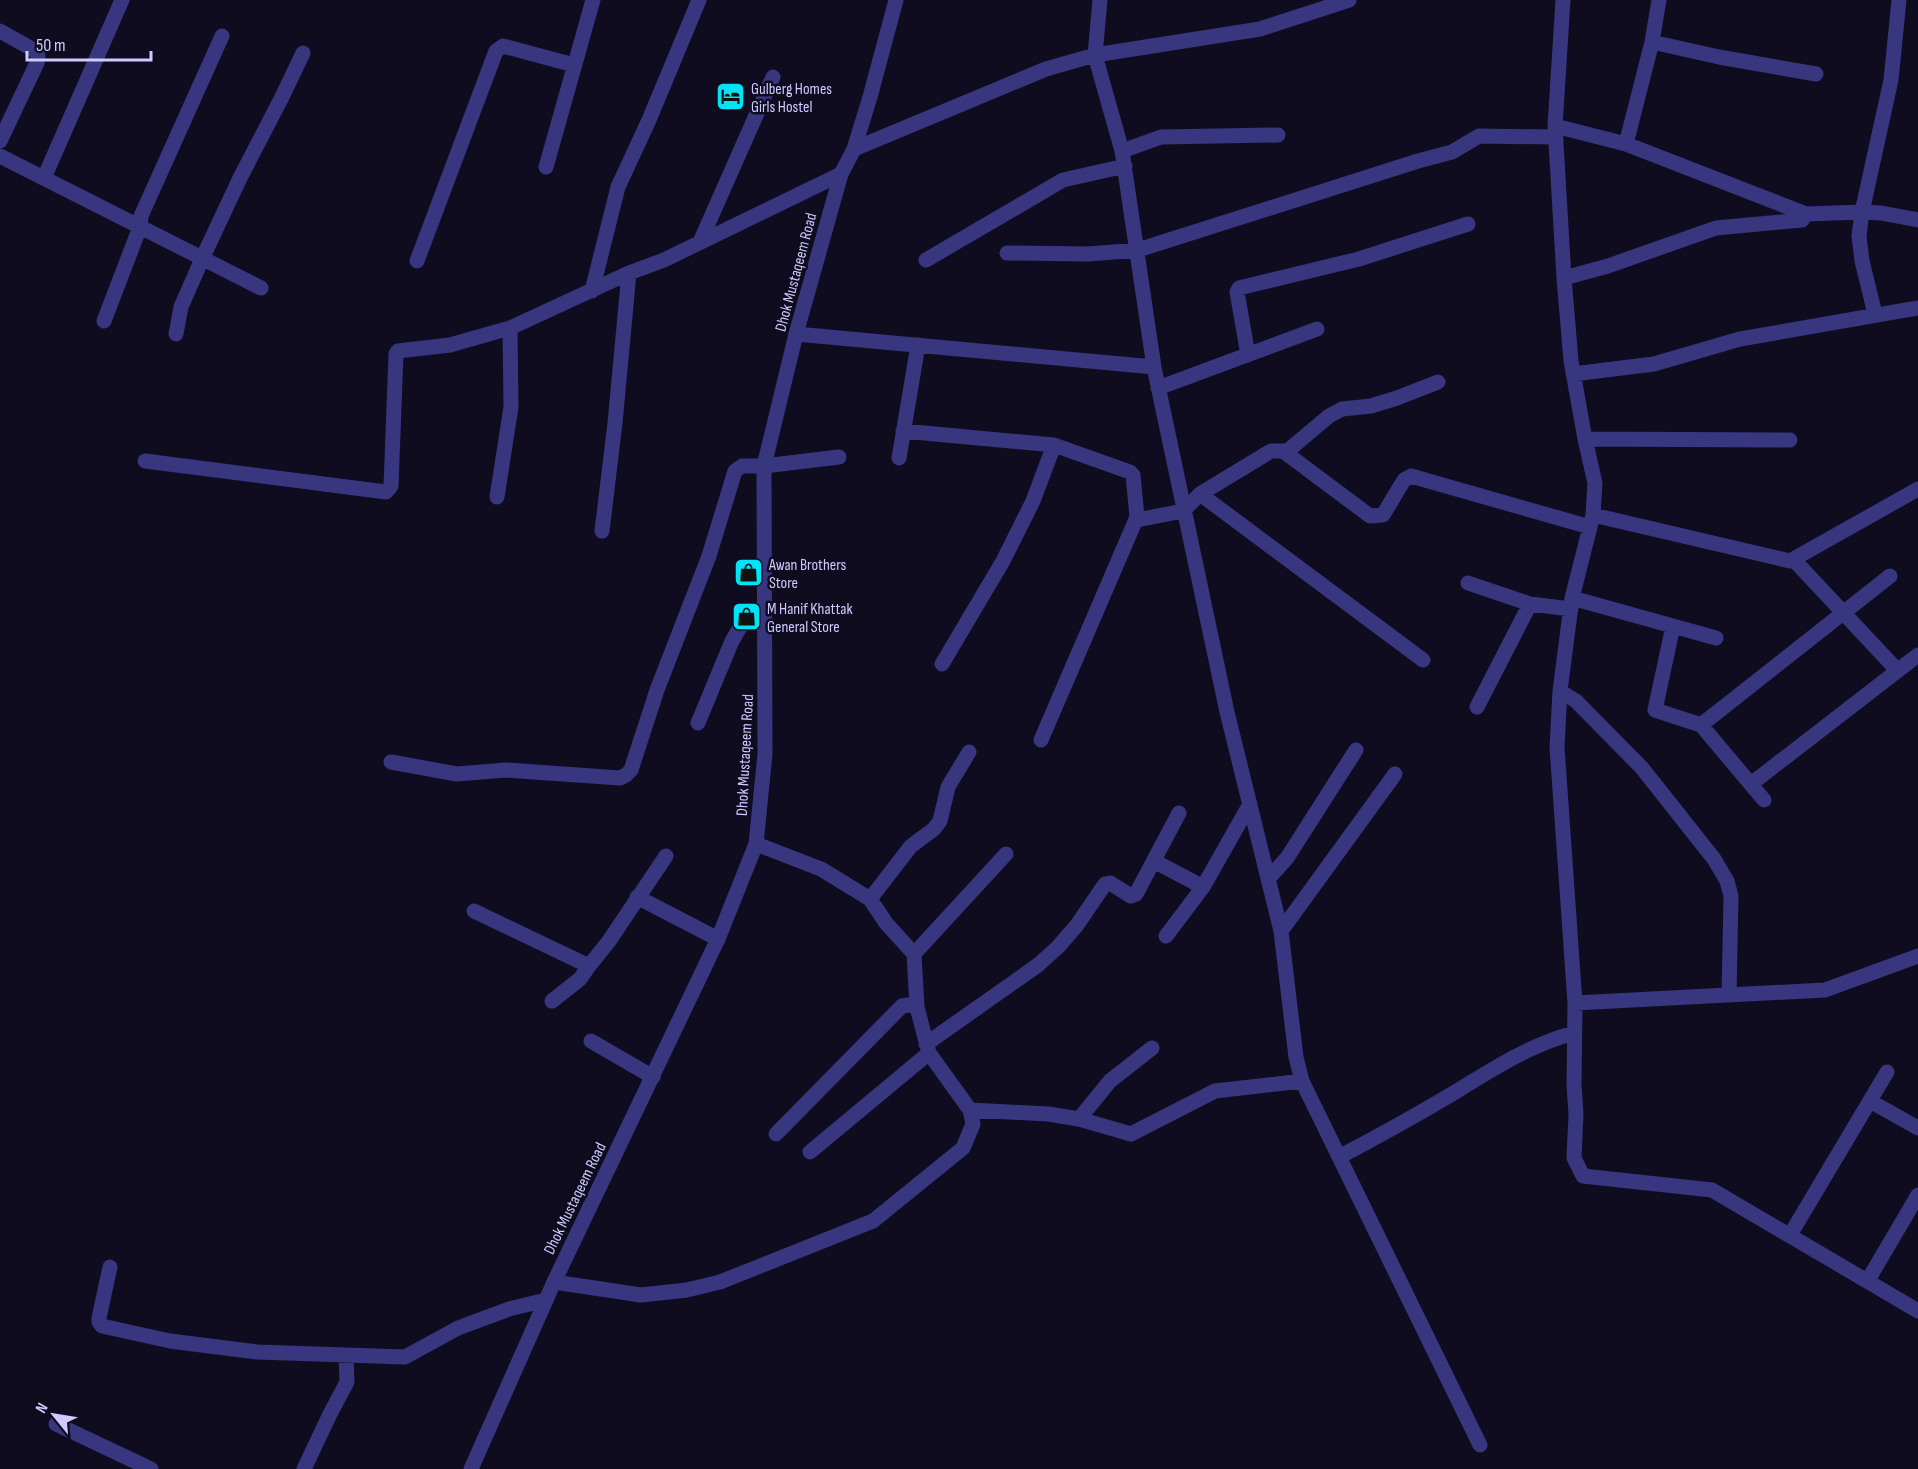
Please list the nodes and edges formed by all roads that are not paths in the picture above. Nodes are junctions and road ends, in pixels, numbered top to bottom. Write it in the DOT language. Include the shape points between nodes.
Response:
graph roads {
  1 [pos="122,0"];
  2 [pos="593,0"];
  3 [pos="699,0"];
  4 [pos="896,0"];
  5 [pos="1100,0"];
  6 [pos="1349,0"];
  7 [pos="1563,0"];
  8 [pos="1659,0"];
  9 [pos="1899,0"];
  10 [pos="0,31"];
  11 [pos="222,36"];
  12 [pos="1652,42"];
  13 [pos="303,54"];
  14 [pos="1095,55"];
  15 [pos="574,65"];
  16 [pos="1816,74"];
  17 [pos="773,77"];
  18 [pos="1555,132"];
  19 [pos="1278,135"];
  20 [pos="0,141"];
  21 [pos="1626,144"];
  22 [pos="854,149"];
  23 [pos="0,156"];
  24 [pos="1124,158"];
  25 [pos="546,166"];
  26 [pos="841,174"];
  27 [pos="44,178"];
  28 [pos="1862,212"];
  29 [pos="1806,214"];
  30 [pos="1918,220"];
  31 [pos="1468,224"];
  32 [pos="140,227"];
  33 [pos="700,242"];
  34 [pos="1138,250"];
  35 [pos="1007,253"];
  36 [pos="202,258"];
  37 [pos="926,260"];
  38 [pos="417,261"];
  39 [pos="629,273"];
  40 [pos="1564,278"];
  41 [pos="261,288"];
  42 [pos="592,291"];
  43 [pos="1918,308"];
  44 [pos="1875,314"];
  45 [pos="104,321"];
  46 [pos="510,328"];
  47 [pos="1317,329"];
  48 [pos="176,334"];
  49 [pos="796,334"];
  50 [pos="918,345"];
  51 [pos="1248,355"];
  52 [pos="1154,367"];
  53 [pos="1573,374"];
  54 [pos="1438,382"];
  55 [pos="1158,388"];
  56 [pos="903,431"];
  57 [pos="1585,439"];
  58 [pos="1790,440"];
  59 [pos="1054,445"];
  60 [pos="1286,453"];
  61 [pos="839,457"];
  62 [pos="899,458"];
  63 [pos="145,461"];
  64 [pos="764,466"];
  65 [pos="1918,489"];
  66 [pos="1200,494"];
  67 [pos="497,497"];
  68 [pos="1183,511"];
  69 [pos="1137,517"];
  70 [pos="1592,521"];
  71 [pos="602,531"];
  72 [pos="1793,559"];
  73 [pos="1890,576"];
  74 [pos="1468,583"];
  75 [pos="1530,604"];
  76 [pos="1571,604"];
  77 [pos="765,606"];
  78 [pos="1843,612"];
  79 [pos="1673,626"];
  80 [pos="1716,638"];
  81 [pos="1918,655"];
  82 [pos="1423,660"];
  83 [pos="942,664"];
  84 [pos="1897,670"];
  85 [pos="1560,691"];
  86 [pos="1477,707"];
  87 [pos="698,723"];
  88 [pos="1701,725"];
  89 [pos="1041,740"];
  90 [pos="1356,750"];
  91 [pos="969,752"];
  92 [pos="391,762"];
  93 [pos="1395,774"];
  94 [pos="1751,784"];
  95 [pos="1764,800"];
  96 [pos="1250,804"];
  97 [pos="1179,813"];
  98 [pos="756,844"];
  99 [pos="1006,854"];
  100 [pos="666,856"];
  101 [pos="1154,861"];
  102 [pos="1268,879"];
  103 [pos="1203,887"];
  104 [pos="637,897"];
  105 [pos="870,899"];
  106 [pos="474,911"];
  107 [pos="1281,931"];
  108 [pos="1166,936"];
  109 [pos="718,939"];
  110 [pos="914,954"];
  111 [pos="1918,956"];
  112 [pos="589,966"];
  113 [pos="1729,995"];
  114 [pos="552,1001"];
  115 [pos="1575,1003"];
  116 [pos="917,1007"];
  117 [pos="1574,1033"];
  118 [pos="591,1041"];
  119 [pos="927,1048"];
  120 [pos="1152,1048"];
  121 [pos="1887,1072"];
  122 [pos="653,1077"];
  123 [pos="1302,1081"];
  124 [pos="1870,1101"];
  125 [pos="970,1110"];
  126 [pos="1079,1119"];
  127 [pos="1918,1128"];
  128 [pos="776,1134"];
  129 [pos="810,1152"];
  130 [pos="1339,1157"];
  131 [pos="1918,1195"];
  132 [pos="1790,1235"];
  133 [pos="110,1267"];
  134 [pos="1868,1280"];
  135 [pos="554,1282"];
  136 [pos="546,1300"];
  137 [pos="1918,1311"];
  138 [pos="346,1356"];
  139 [pos="56,1424"];
  140 [pos="1480,1445"];
  141 [pos="152,1469"];
  142 [pos="304,1469"];
  143 [pos="471,1469"];
  1 -- 27 [label="street"];
  2 -- 15 [label="street"];
  3 -- 42 [label="street" via="618,187"];
  4 -- 22 [label="street, Dhok Mustaqeem Road"];
  5 -- 14 [label="street"];
  6 -- 14 [label="street" via="1260,29"];
  7 -- 18 [label="street"];
  8 -- 12 [label="street"];
  9 -- 28 [label="street" via="1891,80"];
  10 -- 20 [label="street" via="38,55"];
  11 -- 32 [label="street" via="141,216"];
  12 -- 16 [label="street"];
  12 -- 21 [label="street"];
  13 -- 36 [label="street"];
  14 -- 22 [label="street" via="1046,69"];
  14 -- 24 [label="street"];
  15 -- 25 [label="street"];
  15 -- 38 [label="street" via="503,46 495,51"];
  17 -- 33 [label="street"];
  18 -- 21 [label="street"];
  18 -- 34 [label="street" via="1479,136 1452,152"];
  18 -- 40 [label="street"];
  19 -- 24 [label="street" via="1161,137"];
  21 -- 29 [label="street"];
  22 -- 26 [label="street, Dhok Mustaqeem Road"];
  23 -- 27 [label="street"];
  24 -- 34 [label="street"];
  24 -- 37 [label="street" via="1063,180"];
  26 -- 33 [label="street"];
  26 -- 49 [label="street, Dhok Mustaqeem Road"];
  27 -- 32 [label="street"];
  28 -- 29 [label="street"];
  28 -- 30 [label="street"];
  28 -- 44 [label="street" via="1859,236"];
  29 -- 40 [label="street" via="1802,220 1716,228"];
  31 -- 51 [label="street" via="1359,259 1243,285 1237,292"];
  32 -- 36 [label="street"];
  32 -- 45 [label="street"];
  33 -- 39 [label="street"];
  34 -- 35 [label="street"];
  34 -- 52 [label="street"];
  36 -- 41 [label="street"];
  36 -- 48 [label="street" via="181,307"];
  39 -- 42 [label="street"];
  39 -- 71 [label="street"];
  40 -- 53 [label="street"];
  42 -- 46 [label="street"];
  43 -- 44 [label="street"];
  44 -- 53 [label="street" via="1740,339 1654,364"];
  46 -- 63 [label="street" via="450,345 398,351 391,486 386,492"];
  46 -- 67 [label="street" via="511,407"];
  47 -- 51 [label="street"];
  49 -- 50 [label="street"];
  49 -- 64 [label="street, Dhok Mustaqeem Road"];
  50 -- 52 [label="street"];
  50 -- 56 [label="street"];
  51 -- 55 [label="street"];
  52 -- 55 [label="street"];
  53 -- 57 [label="street"];
  54 -- 60 [label="street" via="1380,403 1342,409"];
  55 -- 68 [label="street"];
  56 -- 59 [label="street"];
  56 -- 62 [label="street"];
  57 -- 58 [label="street"];
  57 -- 70 [label="street" via="1595,483"];
  59 -- 69 [label="street" via="1130,472"];
  59 -- 83 [label="street" via="1033,501 1003,561"];
  60 -- 66 [label="street" via="1271,451"];
  60 -- 70 [label="street" via="1370,516 1383,515 1404,480 1411,476"];
  61 -- 64 [label="street"];
  64 -- 77 [label="street, Dhok Mustaqeem Road"];
  64 -- 92 [label="street" via="742,466 735,471 709,556 627,775 620,778 506,770 457,774"];
  65 -- 72 [label="street"];
  66 -- 68 [label="street"];
  66 -- 82 [label="street"];
  68 -- 69 [label="street"];
  68 -- 96 [label="street"];
  69 -- 89 [label="street"];
  70 -- 72 [label="street" via="1785,561"];
  70 -- 76 [label="street"];
  72 -- 78 [label="street"];
  73 -- 78 [label="street"];
  74 -- 75 [label="street"];
  75 -- 76 [label="street"];
  75 -- 86 [label="street"];
  76 -- 79 [label="street"];
  76 -- 85 [label="street"];
  77 -- 87 [label="street" via="742,624 732,641"];
  77 -- 98 [label="street, Dhok Mustaqeem Road" via="765,754"];
  78 -- 84 [label="street"];
  78 -- 88 [label="street"];
  79 -- 80 [label="street"];
  79 -- 88 [label="street" via="1655,710"];
  81 -- 84 [label="street"];
  84 -- 94 [label="street"];
  85 -- 113 [label="street" via="1576,701 1642,768 1727,881 1731,896"];
  85 -- 115 [label="street" via="1557,747"];
  88 -- 94 [label="street"];
  90 -- 102 [label="street" via="1287,858"];
  91 -- 105 [label="street" via="948,787 940,822 910,846"];
  93 -- 107 [label="street"];
  94 -- 95 [label="street"];
  96 -- 102 [label="street"];
  96 -- 103 [label="street"];
  97 -- 101 [label="street"];
  98 -- 105 [label="street" via="821,869"];
  98 -- 109 [label="street, Dhok Mustaqeem Road"];
  99 -- 110 [label="street"];
  100 -- 104 [label="street"];
  101 -- 103 [label="street"];
  101 -- 119 [label="street" via="1136,894 1131,896 1110,883 1105,884 1058,947"];
  102 -- 107 [label="street"];
  103 -- 108 [label="street"];
  104 -- 109 [label="street"];
  104 -- 112 [label="street"];
  105 -- 110 [label="street"];
  106 -- 112 [label="street"];
  107 -- 123 [label="street"];
  109 -- 122 [label="street, Dhok Mustaqeem Road"];
  110 -- 116 [label="street"];
  111 -- 113 [label="street" via="1824,990"];
  112 -- 114 [label="street" via="580,979"];
  113 -- 115 [label="street"];
  115 -- 117 [label="street"];
  116 -- 119 [label="street"];
  116 -- 128 [label="street" via="902,1006"];
  117 -- 130 [label="street" via="1518,1054"];
  117 -- 132 [label="street" via="1574,1158 1583,1176 1712,1190"];
  118 -- 122 [label="street"];
  119 -- 125 [label="street"];
  119 -- 129 [label="street"];
  120 -- 126 [label="street" via="1110,1081"];
  121 -- 124 [label="street"];
  122 -- 135 [label="street, Dhok Mustaqeem Road"];
  123 -- 126 [label="street" via="1215,1091 1131,1134"];
  123 -- 130 [label="street"];
  124 -- 127 [label="street"];
  124 -- 132 [label="street"];
  125 -- 126 [label="street"];
  125 -- 135 [label="street" via="973,1124 963,1148 873,1221 720,1282 687,1290 641,1295"];
  130 -- 140 [label="street"];
  131 -- 134 [label="street"];
  132 -- 134 [label="street"];
  133 -- 138 [label="street" via="99,1318 102,1326 171,1341 257,1352"];
  134 -- 137 [label="street"];
  135 -- 136 [label="street, Dhok Mustaqeem Road"];
  136 -- 138 [label="street" via="458,1328 405,1357"];
  136 -- 143 [label="street, Dhok Mustaqeem Road"];
  138 -- 142 [label="street" via="347,1382"];
  139 -- 141 [label="street"];
}
